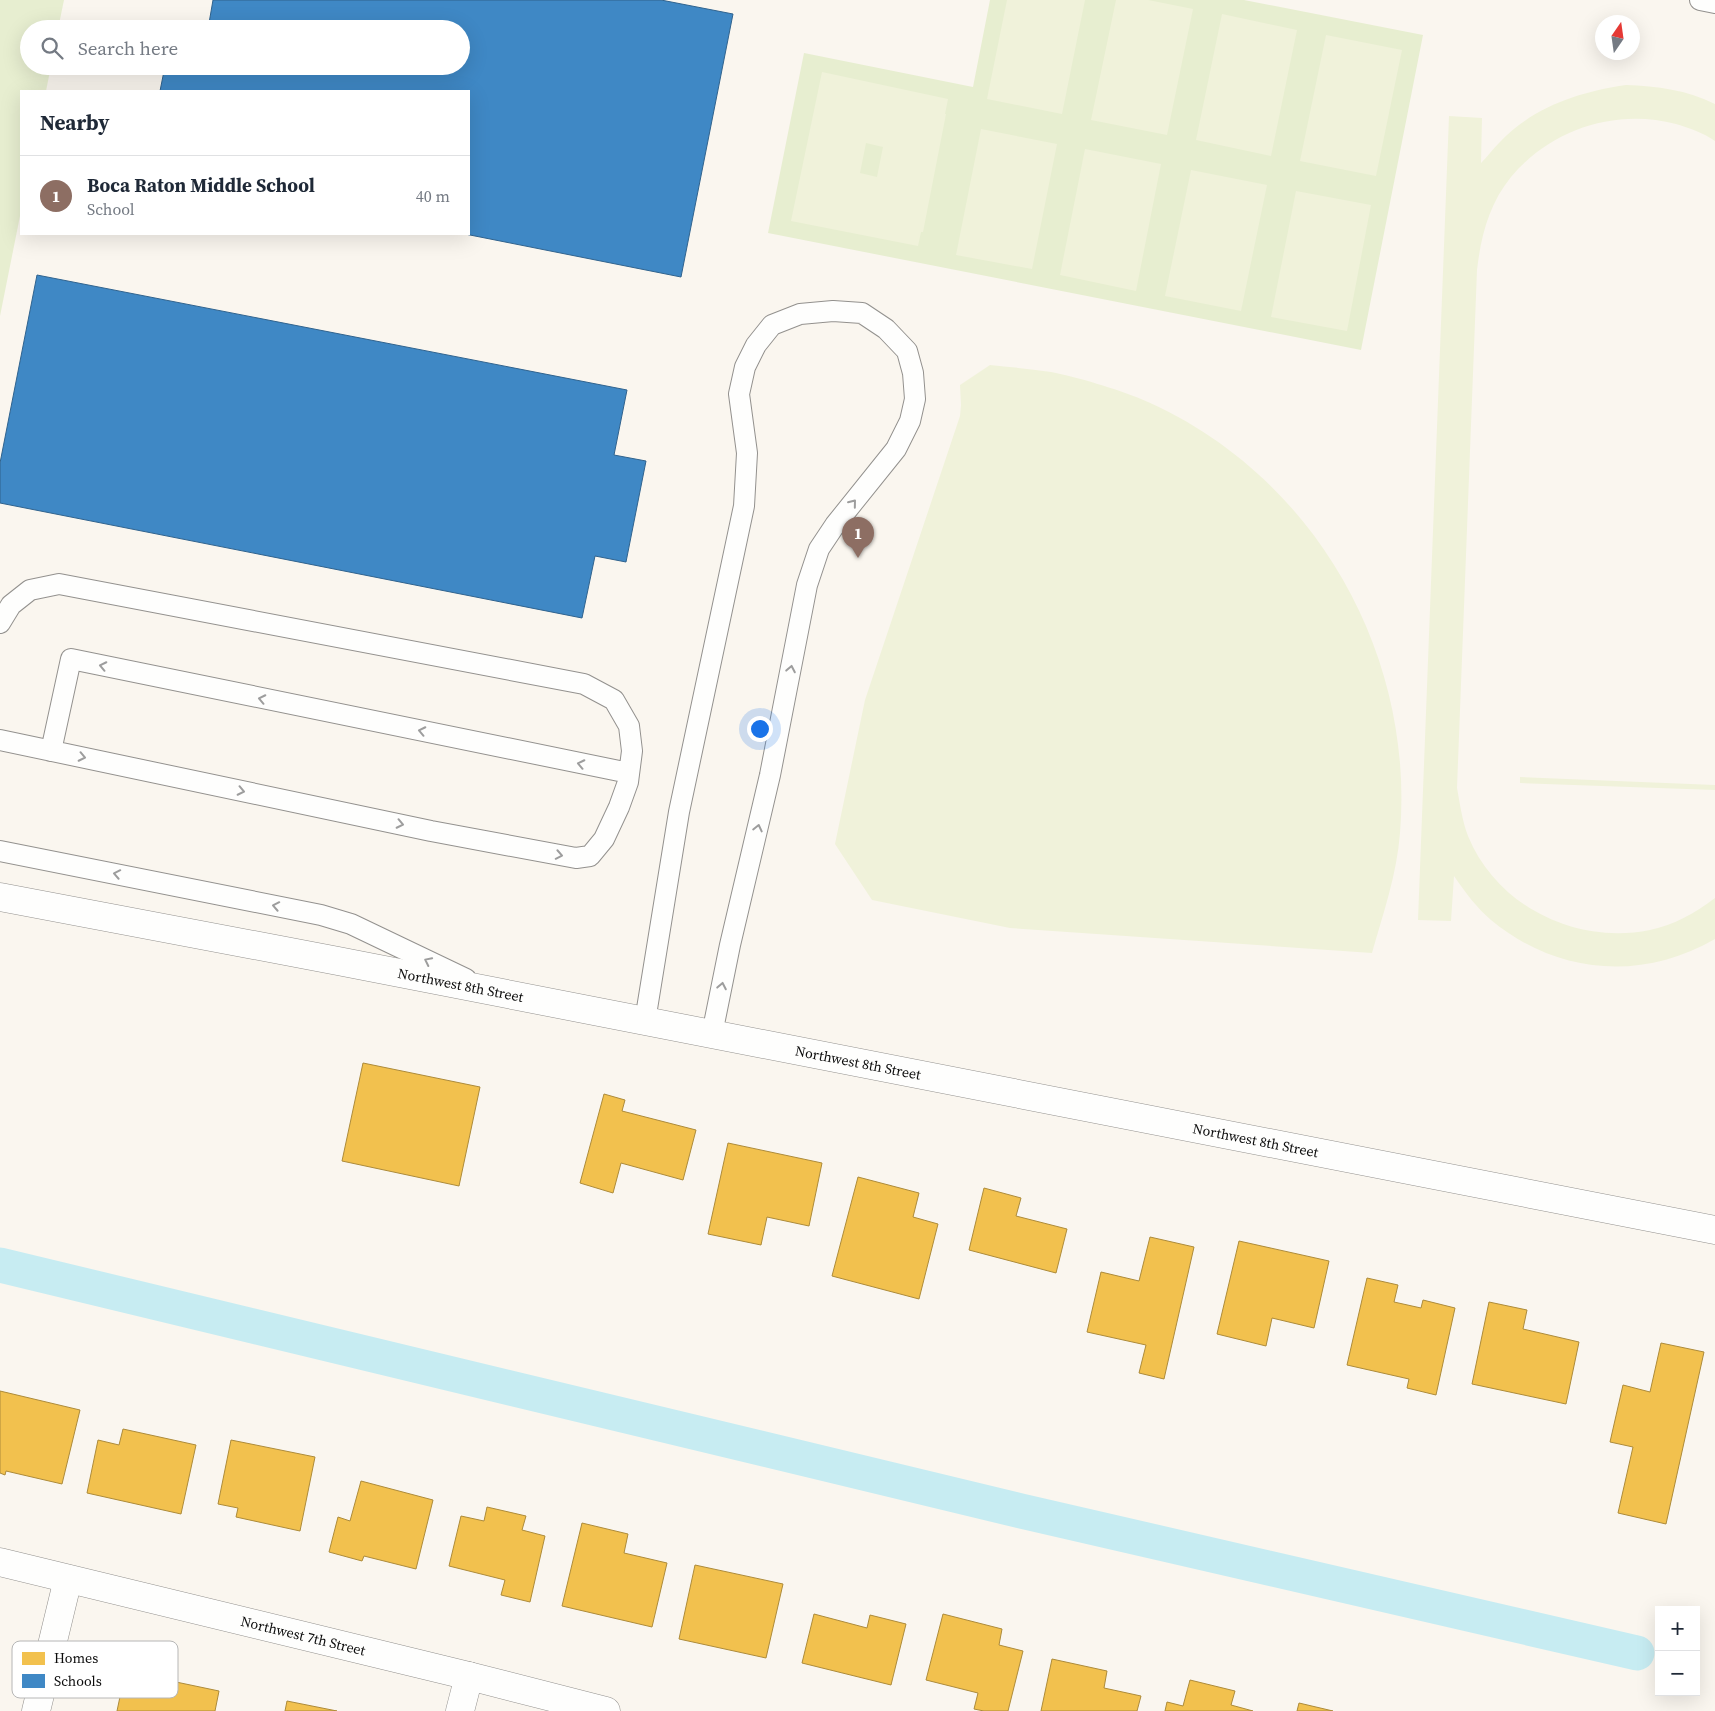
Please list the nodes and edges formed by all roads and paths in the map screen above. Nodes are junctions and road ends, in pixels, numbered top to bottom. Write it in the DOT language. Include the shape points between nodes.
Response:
graph roads {
  1 [pos="0,623"];
  2 [pos="0,740"];
  3 [pos="51,750"];
  4 [pos="629,773"];
  5 [pos="0,851"];
  6 [pos="0,897"];
  7 [pos="488,990"];
  8 [pos="645,1021"];
  9 [pos="712,1034"];
  10 [pos="1715,1230"];
  11 [pos="0,1562"];
  12 [pos="68,1579"];
  13 [pos="53,1641"];
  14 [pos="469,1676"];
  15 [pos="39,1698"];
  16 [pos="36,1711"];
  17 [pos="460,1711"];
  18 [pos="606,1711"];
  1 -- 4 [label="lane" via="11,605 30,590 59,584 584,684 614,700 629,726 632,751"];
  2 -- 3 [label="lane"];
  3 -- 4 [label="lane, one-way" via="431,831 576,858 590,856 604,839 619,807"];
  4 -- 3 [label="lane, one-way" via="71,660"];
  7 -- 5 [label="lane, one-way" via="351,924 321,914"];
  6 -- 7 [label="street, Northwest 8th Street"];
  7 -- 8 [label="street, Northwest 8th Street"];
  8 -- 9 [label="street, Northwest 8th Street"];
  9 -- 8 [label="lane, one-way" via="770,775 807,585 819,549 896,449 910,421 916,399 907,351 886,329 862,313 833,310 800,314 772,325 756,344 745,367 739,394 746,453 744,506 679,812"];
  9 -- 10 [label="street, Northwest 8th Street"];
  11 -- 12 [label="street, Northwest 7th Street"];
  12 -- 13 [label="street"];
  12 -- 14 [label="street, Northwest 7th Street"];
  14 -- 17 [label="street"];
  14 -- 18 [label="street, Northwest 7th Street"];
  15 -- 16 [label="street"];
}
